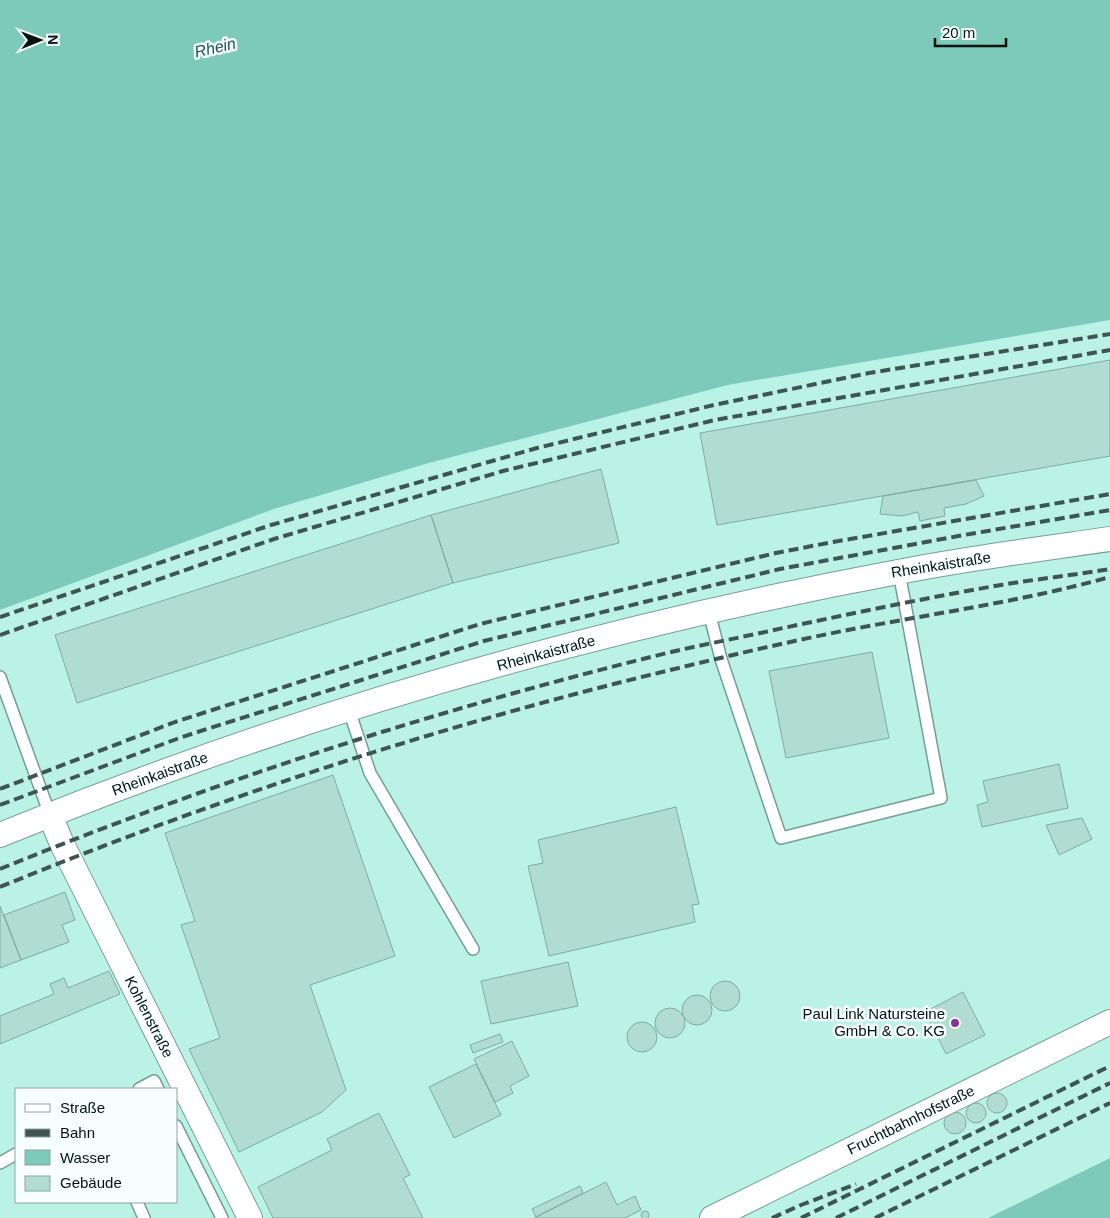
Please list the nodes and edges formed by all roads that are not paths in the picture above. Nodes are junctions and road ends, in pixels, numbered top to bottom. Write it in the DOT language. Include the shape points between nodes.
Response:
graph roads {
  1 [pos="1110,539"];
  2 [pos="899,572"];
  3 [pos="709,612"];
  4 [pos="0,677"];
  5 [pos="350,710"];
  6 [pos="50,814"];
  7 [pos="0,835"];
  8 [pos="473,949"];
  9 [pos="1110,1022"];
  10 [pos="141,1088"];
  11 [pos="158,1088"];
  12 [pos="178,1130"];
  13 [pos="15,1155"];
  14 [pos="0,1163"];
  15 [pos="136,1203"];
  16 [pos="144,1218"];
  17 [pos="222,1218"];
  18 [pos="250,1218"];
  19 [pos="712,1218"];
  1 -- 2 [label="street, Rheinkaistraße"];
  2 -- 3 [label="street, Rheinkaistraße"];
  2 -- 3 [label="lane" via="941,798 781,838 721,659"];
  3 -- 5 [label="street, Rheinkaistraße" via="454,678"];
  4 -- 6 [label="lane"];
  5 -- 6 [label="street, Rheinkaistraße"];
  5 -- 8 [label="lane" via="370,773"];
  6 -- 7 [label="street, Rheinkaistraße"];
  6 -- 18 [label="street, Kohlenstraße" via="62,844"];
  9 -- 19 [label="street, Fruchtbahnhofstraße"];
  10 -- 11 [label="lane" via="154,1081"];
  12 -- 17 [label="lane"];
  13 -- 14 [label="lane"];
  15 -- 16 [label="lane"];
}
